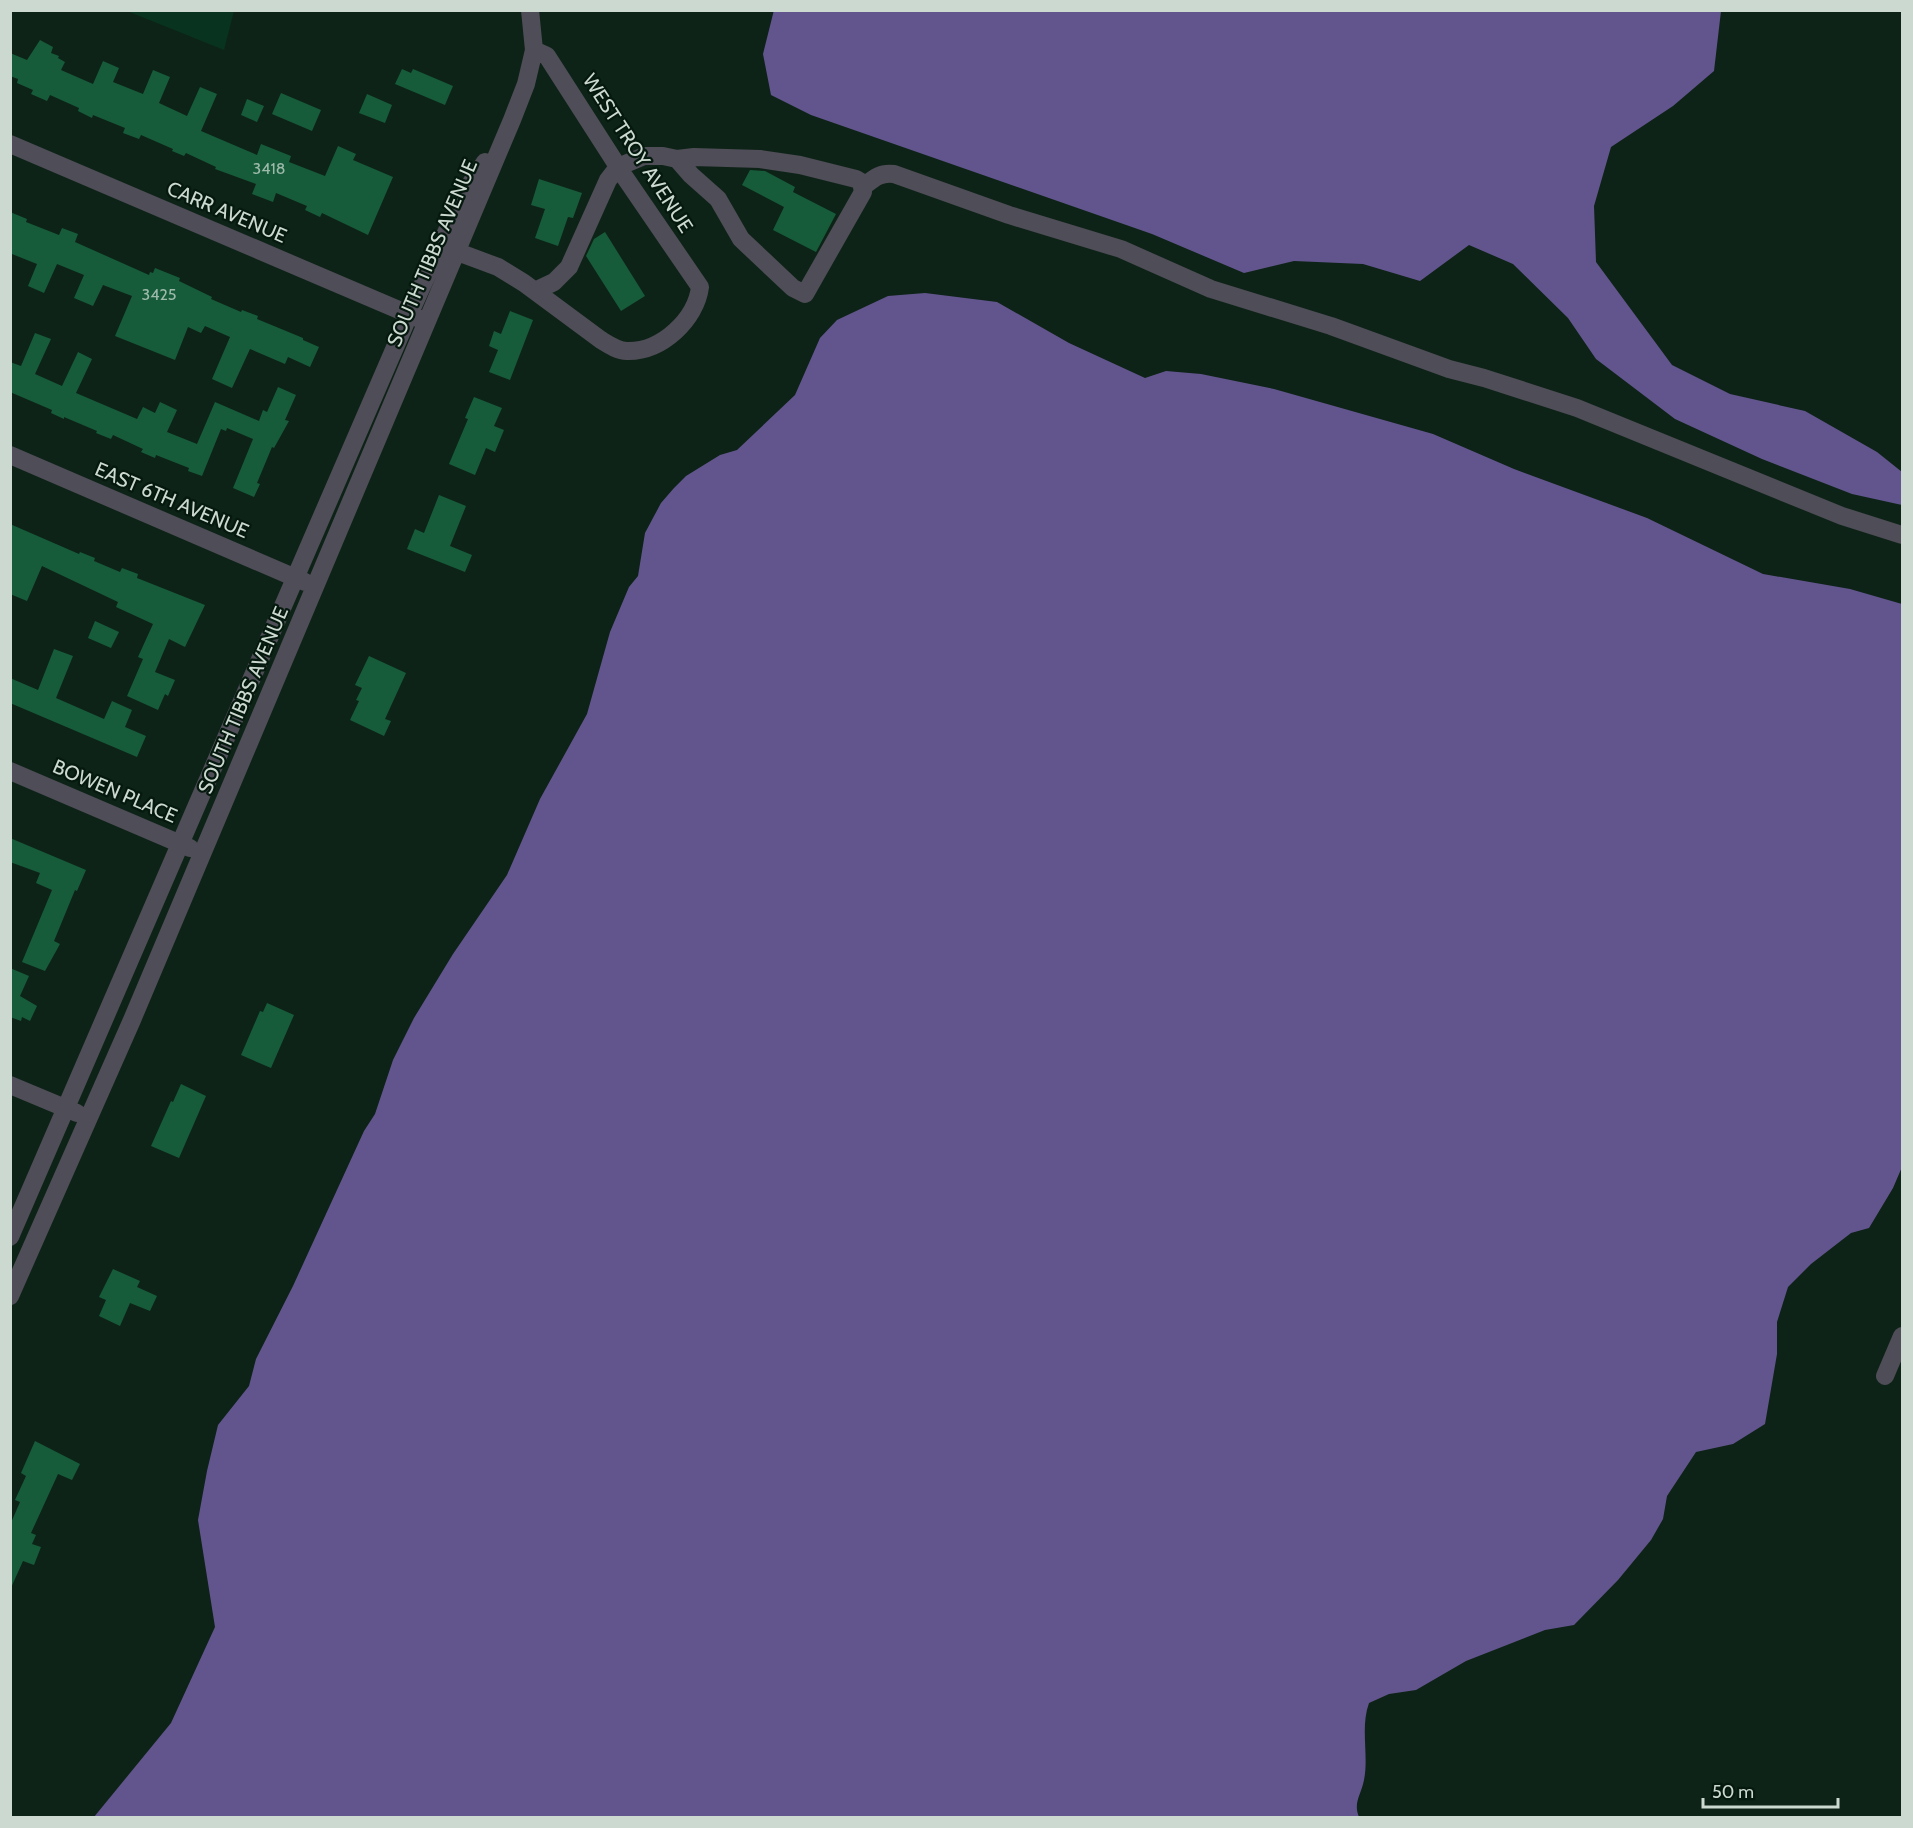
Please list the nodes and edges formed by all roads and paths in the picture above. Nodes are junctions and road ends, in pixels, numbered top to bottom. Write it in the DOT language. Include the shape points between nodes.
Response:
graph roads {
  1 [pos="530,10"];
  2 [pos="534,50"];
  3 [pos="512,120"];
  4 [pos="10,144"];
  5 [pos="677,159"];
  6 [pos="618,167"];
  7 [pos="863,187"];
  8 [pos="455,251"];
  9 [pos="535,291"];
  10 [pos="409,315"];
  11 [pos="427,322"];
  12 [pos="10,455"];
  13 [pos="1902,535"];
  14 [pos="295,578"];
  15 [pos="315,587"];
  16 [pos="10,771"];
  17 [pos="180,844"];
  18 [pos="202,853"];
  19 [pos="10,1085"];
  20 [pos="65,1108"];
  21 [pos="89,1119"];
  22 [pos="10,1237"];
  23 [pos="10,1296"];
  24 [pos="1902,1336"];
  25 [pos="1885,1376"];
  1 -- 2 [label="street, SOUTH TIBBS AVENUE"];
  2 -- 3 [label="street, SOUTH TIBBS AVENUE"];
  2 -- 6 [label="street, WEST TROY AVENUE" via="547,56"];
  3 -- 8 [label="street, SOUTH TIBBS AVENUE"];
  3 -- 10 [label="street, SOUTH TIBBS AVENUE" via="463,195"];
  4 -- 10 [label="street, CARR AVENUE"];
  5 -- 6 [label="street" via="644,156"];
  5 -- 7 [label="street" via="760,159 837,173 856,179"];
  5 -- 7 [label="street" via="718,199 741,239 793,288 805,294"];
  6 -- 9 [label="street" via="608,180 569,267 554,282"];
  6 -- 9 [label="street, WEST TROY AVENUE" via="700,287 691,313 659,343 645,350 626,351 601,340"];
  7 -- 13 [label="street" via="878,175 894,174 1121,249 1211,289 1577,408 1842,516"];
  8 -- 9 [label="street" via="498,267"];
  8 -- 11 [label="street, SOUTH TIBBS AVENUE"];
  10 -- 11 [label="street, CARR AVENUE"];
  10 -- 14 [label="street, SOUTH TIBBS AVENUE"];
  11 -- 15 [label="street, SOUTH TIBBS AVENUE"];
  12 -- 14 [label="street, EAST 6TH AVENUE"];
  14 -- 15 [label="street, EAST 6TH AVENUE"];
  14 -- 17 [label="street, SOUTH TIBBS AVENUE"];
  15 -- 18 [label="street, SOUTH TIBBS AVENUE"];
  16 -- 17 [label="street, BOWEN PLACE"];
  17 -- 18 [label="street, BOWEN PLACE"];
  17 -- 20 [label="street, SOUTH TIBBS AVENUE"];
  18 -- 21 [label="street, SOUTH TIBBS AVENUE"];
  19 -- 20 [label="street"];
  20 -- 21 [label="street"];
  20 -- 22 [label="street, SOUTH TIBBS AVENUE"];
  21 -- 23 [label="street, SOUTH TIBBS AVENUE"];
  24 -- 25 [label="street"];
}
